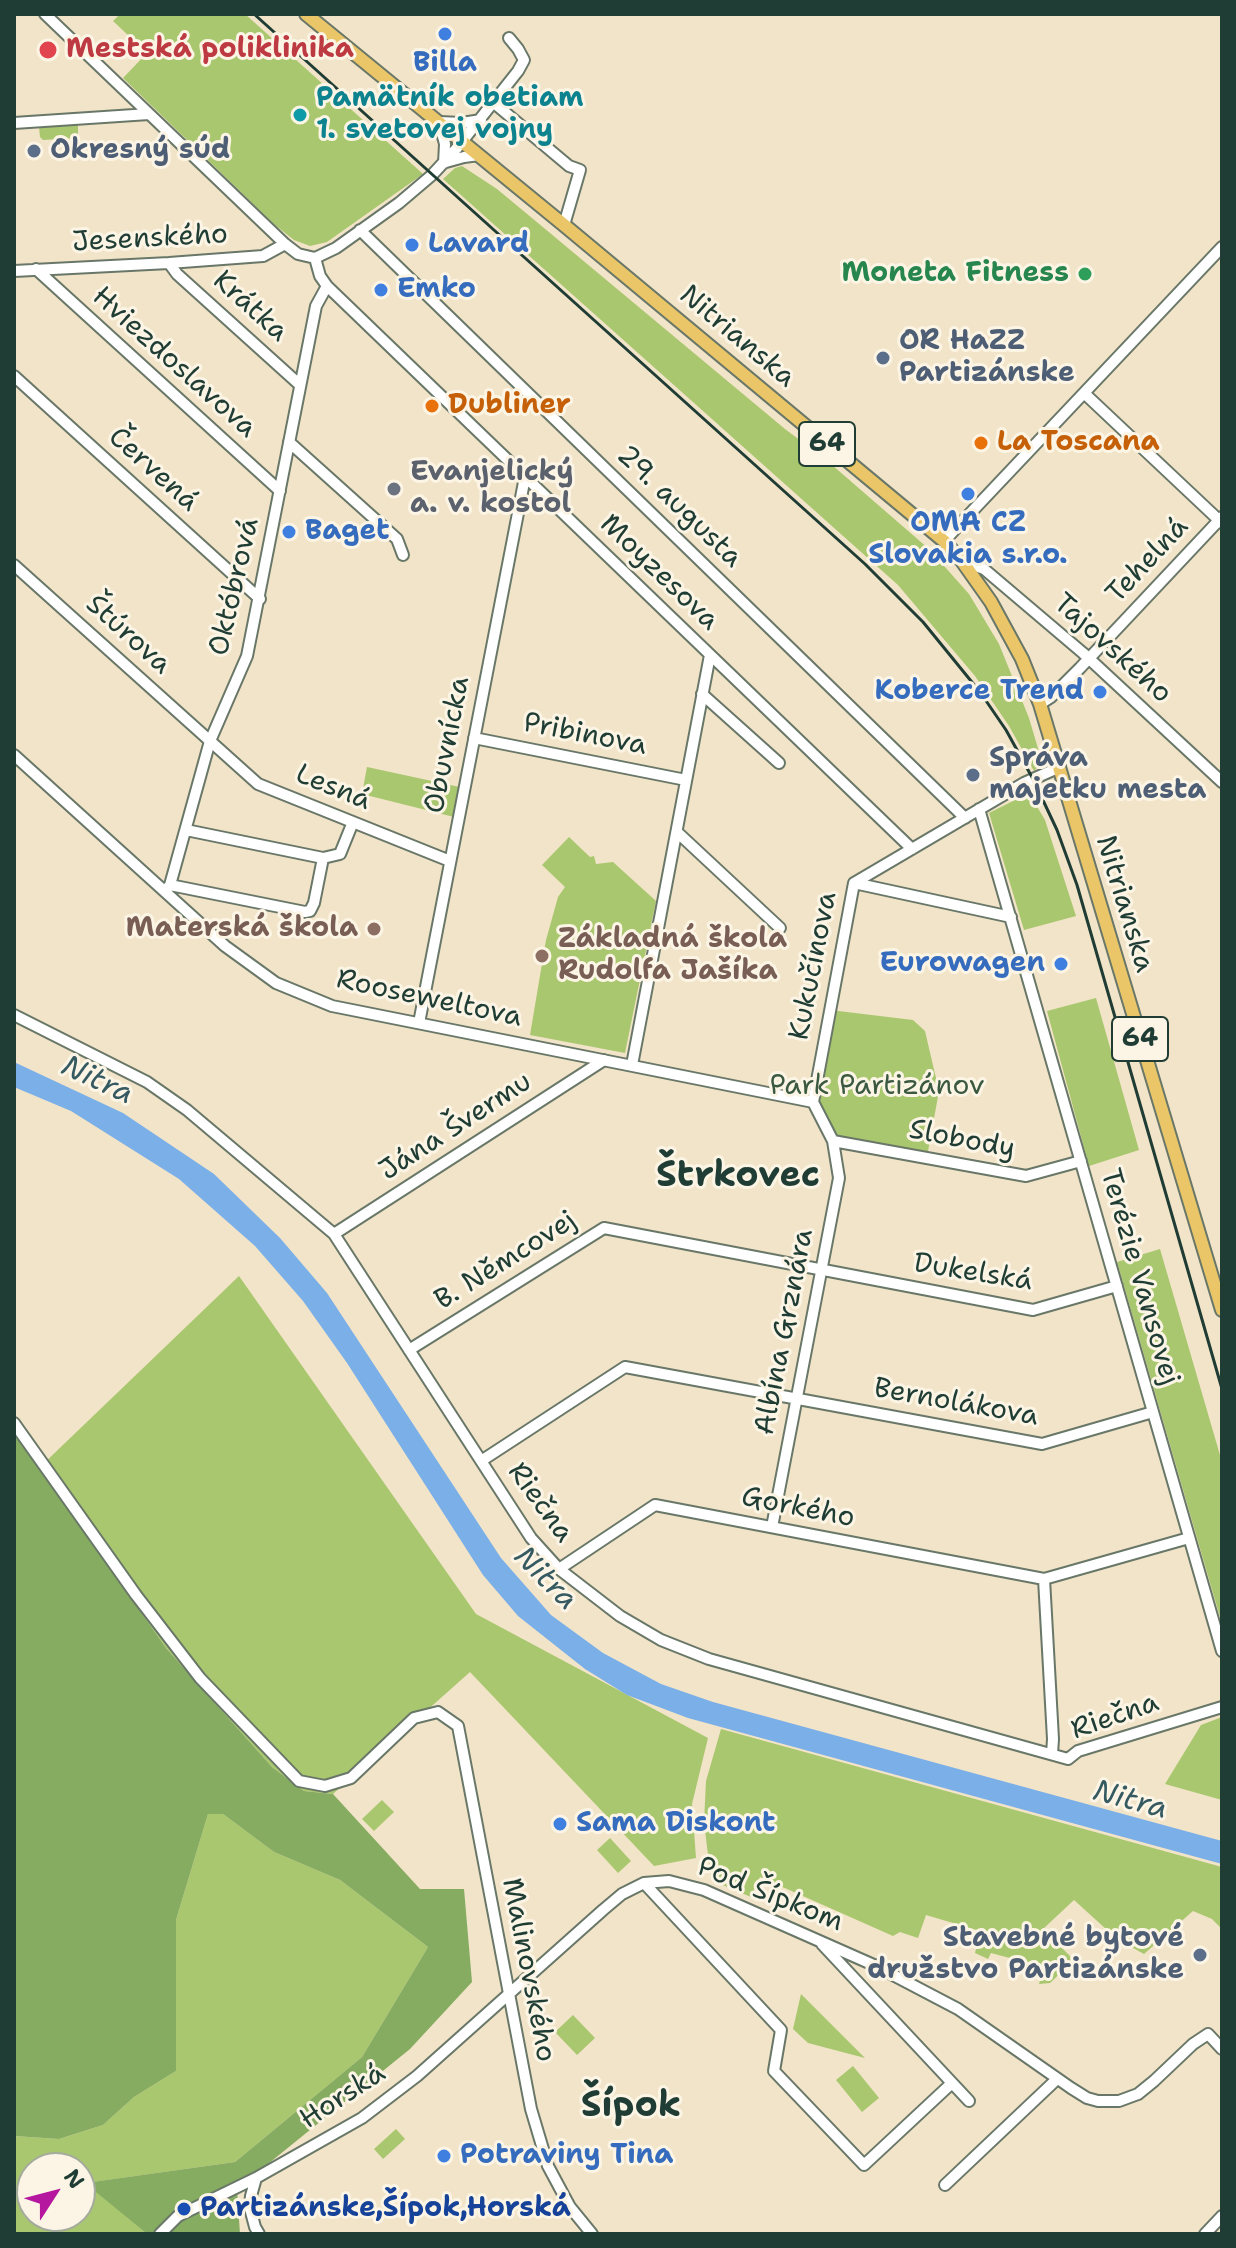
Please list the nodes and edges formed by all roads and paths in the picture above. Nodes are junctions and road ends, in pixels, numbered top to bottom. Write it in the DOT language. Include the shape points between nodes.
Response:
graph roads {
  1 [pos="45,14"];
  2 [pos="306,14"];
  3 [pos="509,38"];
  4 [pos="494,103"];
  5 [pos="149,114"];
  6 [pos="481,120"];
  7 [pos="439,122"];
  8 [pos="14,123"];
  9 [pos="463,142"];
  10 [pos="479,155"];
  11 [pos="444,163"];
  12 [pos="564,225"];
  13 [pos="360,230"];
  14 [pos="285,244"];
  15 [pos="1222,247"];
  16 [pos="1213,256"];
  17 [pos="315,258"];
  18 [pos="169,263"];
  19 [pos="1222,264"];
  20 [pos="36,269"];
  21 [pos="14,271"];
  22 [pos="327,286"];
  23 [pos="14,376"];
  24 [pos="300,385"];
  25 [pos="1084,393"];
  26 [pos="289,442"];
  27 [pos="525,477"];
  28 [pos="280,491"];
  29 [pos="1221,520"];
  30 [pos="944,541"];
  31 [pos="403,555"];
  32 [pos="962,561"];
  33 [pos="14,565"];
  34 [pos="260,599"];
  35 [pos="710,655"];
  36 [pos="1089,658"];
  37 [pos="702,694"];
  38 [pos="1040,704"];
  39 [pos="474,738"];
  40 [pos="210,741"];
  41 [pos="14,755"];
  42 [pos="779,763"];
  43 [pos="1060,767"];
  44 [pos="686,780"];
  45 [pos="1222,782"];
  46 [pos="979,809"];
  47 [pos="965,818"];
  48 [pos="353,822"];
  49 [pos="186,830"];
  50 [pos="677,832"];
  51 [pos="912,849"];
  52 [pos="323,858"];
  53 [pos="450,861"];
  54 [pos="854,883"];
  55 [pos="168,888"];
  56 [pos="1011,917"];
  57 [pos="780,928"];
  58 [pos="14,1015"];
  59 [pos="419,1023"];
  60 [pos="604,1060"];
  61 [pos="632,1065"];
  62 [pos="813,1102"];
  63 [pos="833,1141"];
  64 [pos="1081,1161"];
  65 [pos="334,1234"];
  66 [pos="821,1271"];
  67 [pos="1117,1286"];
  68 [pos="1221,1302"];
  69 [pos="409,1350"];
  70 [pos="796,1399"];
  71 [pos="1153,1412"];
  72 [pos="14,1423"];
  73 [pos="481,1461"];
  74 [pos="772,1527"];
  75 [pos="1189,1538"];
  76 [pos="559,1569"];
  77 [pos="1044,1579"];
  78 [pos="1222,1651"];
  79 [pos="1222,1707"];
  80 [pos="1052,1754"];
  81 [pos="644,1883"];
  82 [pos="818,1940"];
  83 [pos="508,1994"];
  84 [pos="493,2009"];
  85 [pos="511,2014"];
  86 [pos="1222,2049"];
  87 [pos="1057,2079"];
  88 [pos="952,2083"];
  89 [pos="969,2101"];
  90 [pos="256,2178"];
  91 [pos="945,2185"];
  92 [pos="1222,2216"];
  93 [pos="160,2234"];
  94 [pos="259,2234"];
  95 [pos="592,2234"];
  96 [pos="1205,2234"];
  1 -- 5 [label="street"];
  2 -- 7 [label="main road, Nitrianska / 64"];
  3 -- 4 [label="street" via="524,60"];
  4 -- 6 [label="street"];
  4 -- 12 [label="street" via="580,170"];
  5 -- 8 [label="street"];
  5 -- 14 [label="street"];
  6 -- 7 [label="street"];
  6 -- 9 [label="street"];
  7 -- 9 [label="main road, Nitrianska / 64"];
  7 -- 11 [label="street"];
  9 -- 10 [label="main road, Nitrianska / 64"];
  9 -- 11 [label="street"];
  10 -- 11 [label="street"];
  10 -- 12 [label="main road, Nitrianska / 64"];
  11 -- 13 [label="street"];
  12 -- 30 [label="main road, Nitrianska / 64"];
  13 -- 17 [label="street"];
  13 -- 47 [label="street, 29. augusta"];
  14 -- 17 [label="street"];
  14 -- 18 [label="street, Jesenského" via="263,256"];
  15 -- 16 [label="street"];
  16 -- 19 [label="street"];
  16 -- 25 [label="street"];
  17 -- 22 [label="street, Moyzesova"];
  18 -- 20 [label="street, Jesenského"];
  18 -- 24 [label="street, Krátka"];
  20 -- 21 [label="street, Jesenského"];
  20 -- 28 [label="street, Hviezdoslavova"];
  22 -- 24 [label="street, Októbrová" via="317,304"];
  22 -- 27 [label="street, Moyzesova"];
  23 -- 34 [label="street, Červená"];
  24 -- 26 [label="street, Októbrová"];
  25 -- 29 [label="street"];
  25 -- 30 [label="street"];
  26 -- 28 [label="street, Októbrová"];
  26 -- 31 [label="street" via="397,539"];
  27 -- 35 [label="street, Moyzesova"];
  27 -- 39 [label="street, Obuvnícka"];
  28 -- 34 [label="street, Októbrová"];
  29 -- 36 [label="street, Tehelná"];
  30 -- 32 [label="main road, Nitrianska / 64"];
  32 -- 36 [label="street, Tajovského" via="984,569"];
  32 -- 38 [label="main road, Nitrianska / 64" via="991,602"];
  33 -- 40 [label="street, Štúrova"];
  34 -- 40 [label="street, Októbrová" via="247,656"];
  35 -- 37 [label="street"];
  35 -- 51 [label="street, Moyzesova"];
  36 -- 38 [label="street, Tehelná"];
  36 -- 45 [label="street, Tajovského"];
  37 -- 42 [label="street"];
  37 -- 44 [label="street"];
  38 -- 43 [label="main road, Nitrianska / 64"];
  39 -- 44 [label="street, Pribinova"];
  39 -- 53 [label="street, Obuvnícka"];
  40 -- 48 [label="street, Lesná" via="258,784"];
  40 -- 49 [label="street, Októbrová"];
  41 -- 55 [label="street, Rooseweltova"];
  43 -- 46 [label="street, Kukučínova"];
  43 -- 68 [label="main road, Nitrianska / 64"];
  44 -- 50 [label="street"];
  46 -- 47 [label="street, Kukučínova"];
  46 -- 56 [label="street, Terézie Vansovej"];
  47 -- 51 [label="street, Kukučínova"];
  48 -- 52 [label="street" via="340,854"];
  48 -- 53 [label="street, Lesná"];
  49 -- 52 [label="street"];
  49 -- 55 [label="street, Októbrová"];
  50 -- 57 [label="street"];
  50 -- 61 [label="street"];
  51 -- 54 [label="street, Kukučínova"];
  52 -- 55 [label="street" via="314,903 305,912"];
  53 -- 59 [label="street, Obuvnícka"];
  54 -- 56 [label="street"];
  54 -- 62 [label="street, Kukučínova"];
  55 -- 59 [label="street, Rooseweltova" via="225,946 276,983 332,1006"];
  56 -- 64 [label="street, Terézie Vansovej"];
  58 -- 65 [label="street, Riečna" via="147,1082"];
  59 -- 60 [label="street, Rooseweltova"];
  60 -- 61 [label="street, Rooseweltova"];
  60 -- 65 [label="street, Jána Švermu"];
  61 -- 62 [label="street, Rooseweltova"];
  62 -- 63 [label="street, Albína Grznára"];
  63 -- 64 [label="street, Slobody" via="1026,1176"];
  63 -- 66 [label="street, Albína Grznára" via="839,1178"];
  64 -- 67 [label="street, Terézie Vansovej"];
  65 -- 69 [label="street, Riečna"];
  66 -- 67 [label="street, Dukelská" via="1033,1310"];
  66 -- 69 [label="street, B. Němcovej" via="604,1228"];
  66 -- 70 [label="street, Albína Grznára"];
  67 -- 71 [label="street, Terézie Vansovej"];
  69 -- 73 [label="street, Riečna"];
  70 -- 71 [label="street, Bernolákova" via="1042,1444"];
  70 -- 73 [label="street, Bernolákova" via="625,1367"];
  70 -- 74 [label="street, Albína Grznára"];
  71 -- 75 [label="street, Terézie Vansovej"];
  72 -- 83 [label="street, Malinovského" via="200,1678 299,1781 325,1786 351,1778 414,1718 438,1712 458,1726"];
  73 -- 76 [label="street, Riečna" via="531,1538"];
  74 -- 76 [label="street, Gorkého" via="655,1505"];
  74 -- 77 [label="street, Gorkého"];
  75 -- 77 [label="street, Gorkého"];
  75 -- 78 [label="street, Terézie Vansovej"];
  76 -- 80 [label="street, Riečna" via="620,1616 685,1650"];
  77 -- 80 [label="street"];
  79 -- 80 [label="street, Riečna" via="1078,1751 1068,1759"];
  81 -- 82 [label="street, Pod Šípkom" via="669,1881 704,1890"];
  81 -- 83 [label="street" via="622,1894"];
  81 -- 88 [label="street" via="781,2030 774,2071 864,2165"];
  82 -- 87 [label="street, Pod Šípkom" via="958,2009"];
  82 -- 88 [label="street"];
  83 -- 84 [label="street, Horská"];
  83 -- 85 [label="street, Malinovského"];
  84 -- 85 [label="street"];
  84 -- 90 [label="street, Horská" via="362,2118"];
  85 -- 95 [label="street, Malinovského" via="548,2166"];
  86 -- 87 [label="street, Pod Šípkom" via="1208,2034 1148,2087 1119,2101 1087,2098"];
  87 -- 91 [label="street"];
  88 -- 89 [label="street"];
  90 -- 93 [label="street, Horská" via="178,2216"];
  90 -- 94 [label="street" via="250,2208"];
  92 -- 96 [label="street"];
}
